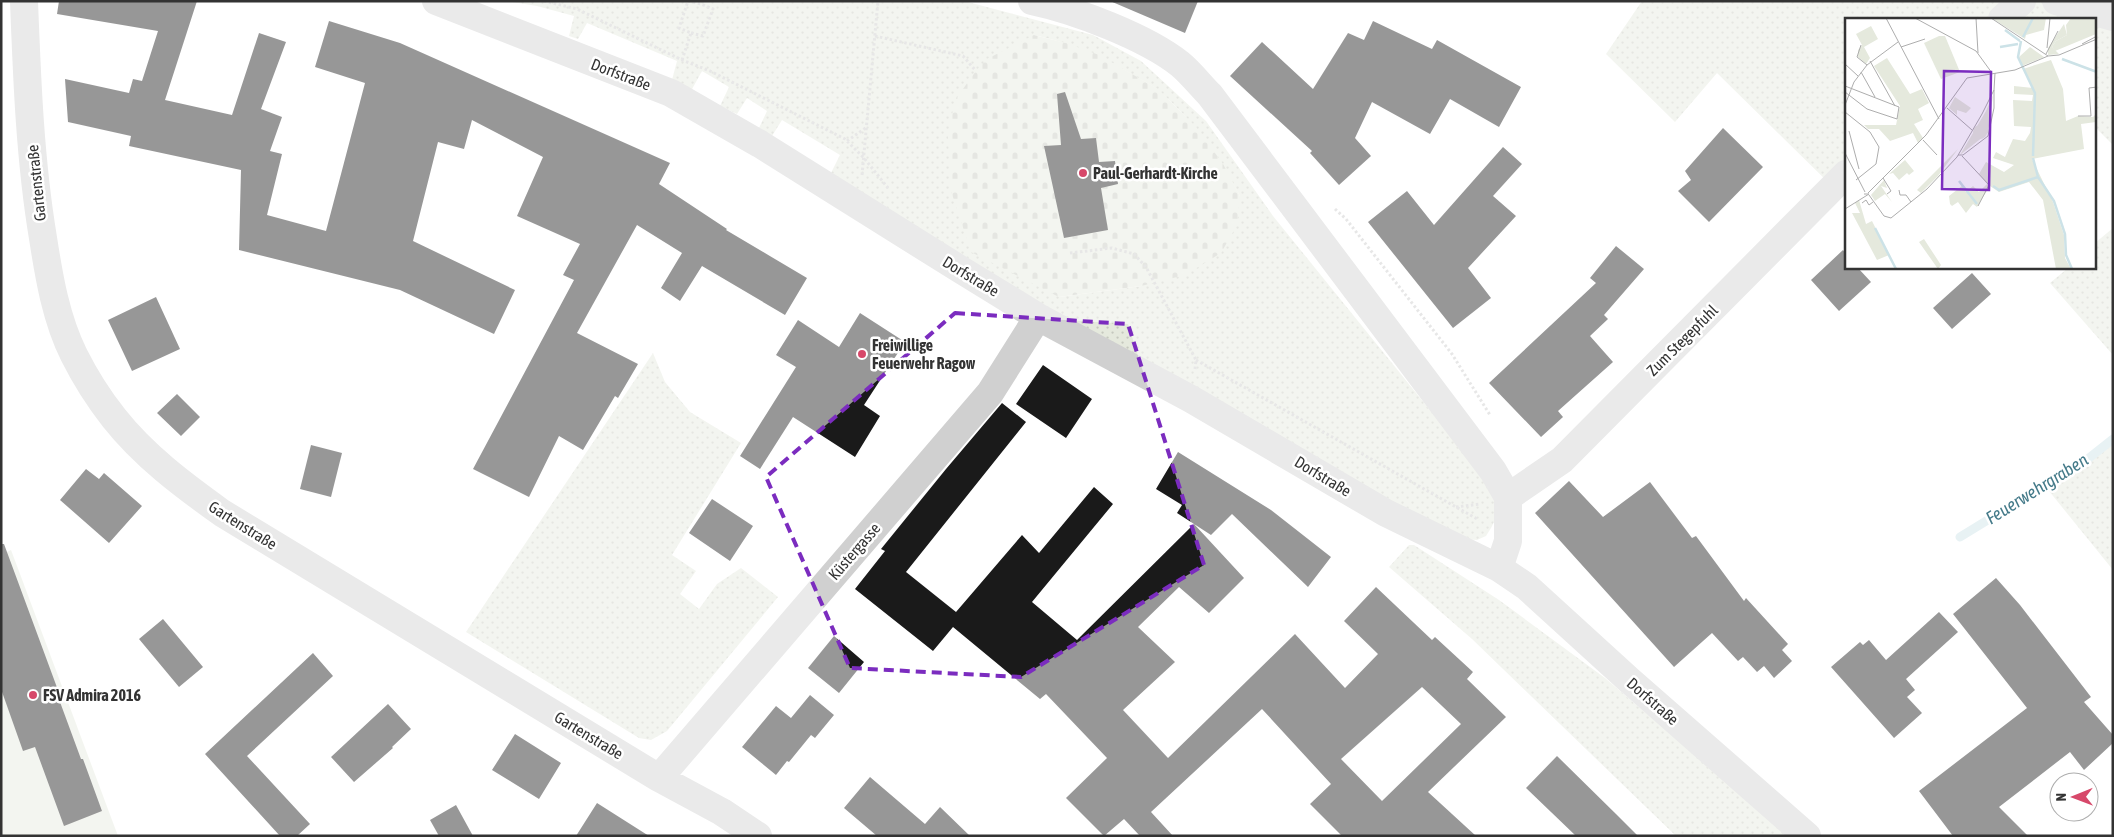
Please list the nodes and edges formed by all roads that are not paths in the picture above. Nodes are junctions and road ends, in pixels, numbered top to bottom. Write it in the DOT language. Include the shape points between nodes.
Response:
graph roads {
  1 [pos="24,1"];
  2 [pos="436,1"];
  3 [pos="1032,1"];
  4 [pos="2022,1"];
  5 [pos="2056,1"];
  6 [pos="2113,17"];
  7 [pos="2003,18"];
  8 [pos="1845,175"];
  9 [pos="1038,316"];
  10 [pos="1508,497"];
  11 [pos="1499,568"];
  12 [pos="659,778"];
  13 [pos="758,836"];
  14 [pos="1808,836"];
  1 -- 12 [label="street, Gartenstraße" via="33,162 48,268 74,354 115,419 144,451 222,513"];
  2 -- 9 [label="street, Dorfstraße" via="671,93 760,144"];
  3 -- 10 [label="street" via="1053,5 1149,44 1181,65 1210,95 1494,471"];
  4 -- 7 [label="street"];
  5 -- 6 [label="street"];
  8 -- 10 [label="street, Zum Stegepfuhl" via="1562,460"];
  9 -- 11 [label="street, Dorfstraße" via="1191,399 1386,513"];
  9 -- 12 [label="street, Küstergasse" via="990,393"];
  10 -- 11 [label="street" via="1508,541"];
  11 -- 14 [label="street, Dorfstraße" via="1527,587"];
  12 -- 13 [label="street, Gartenstraße" via="722,812"];
}
